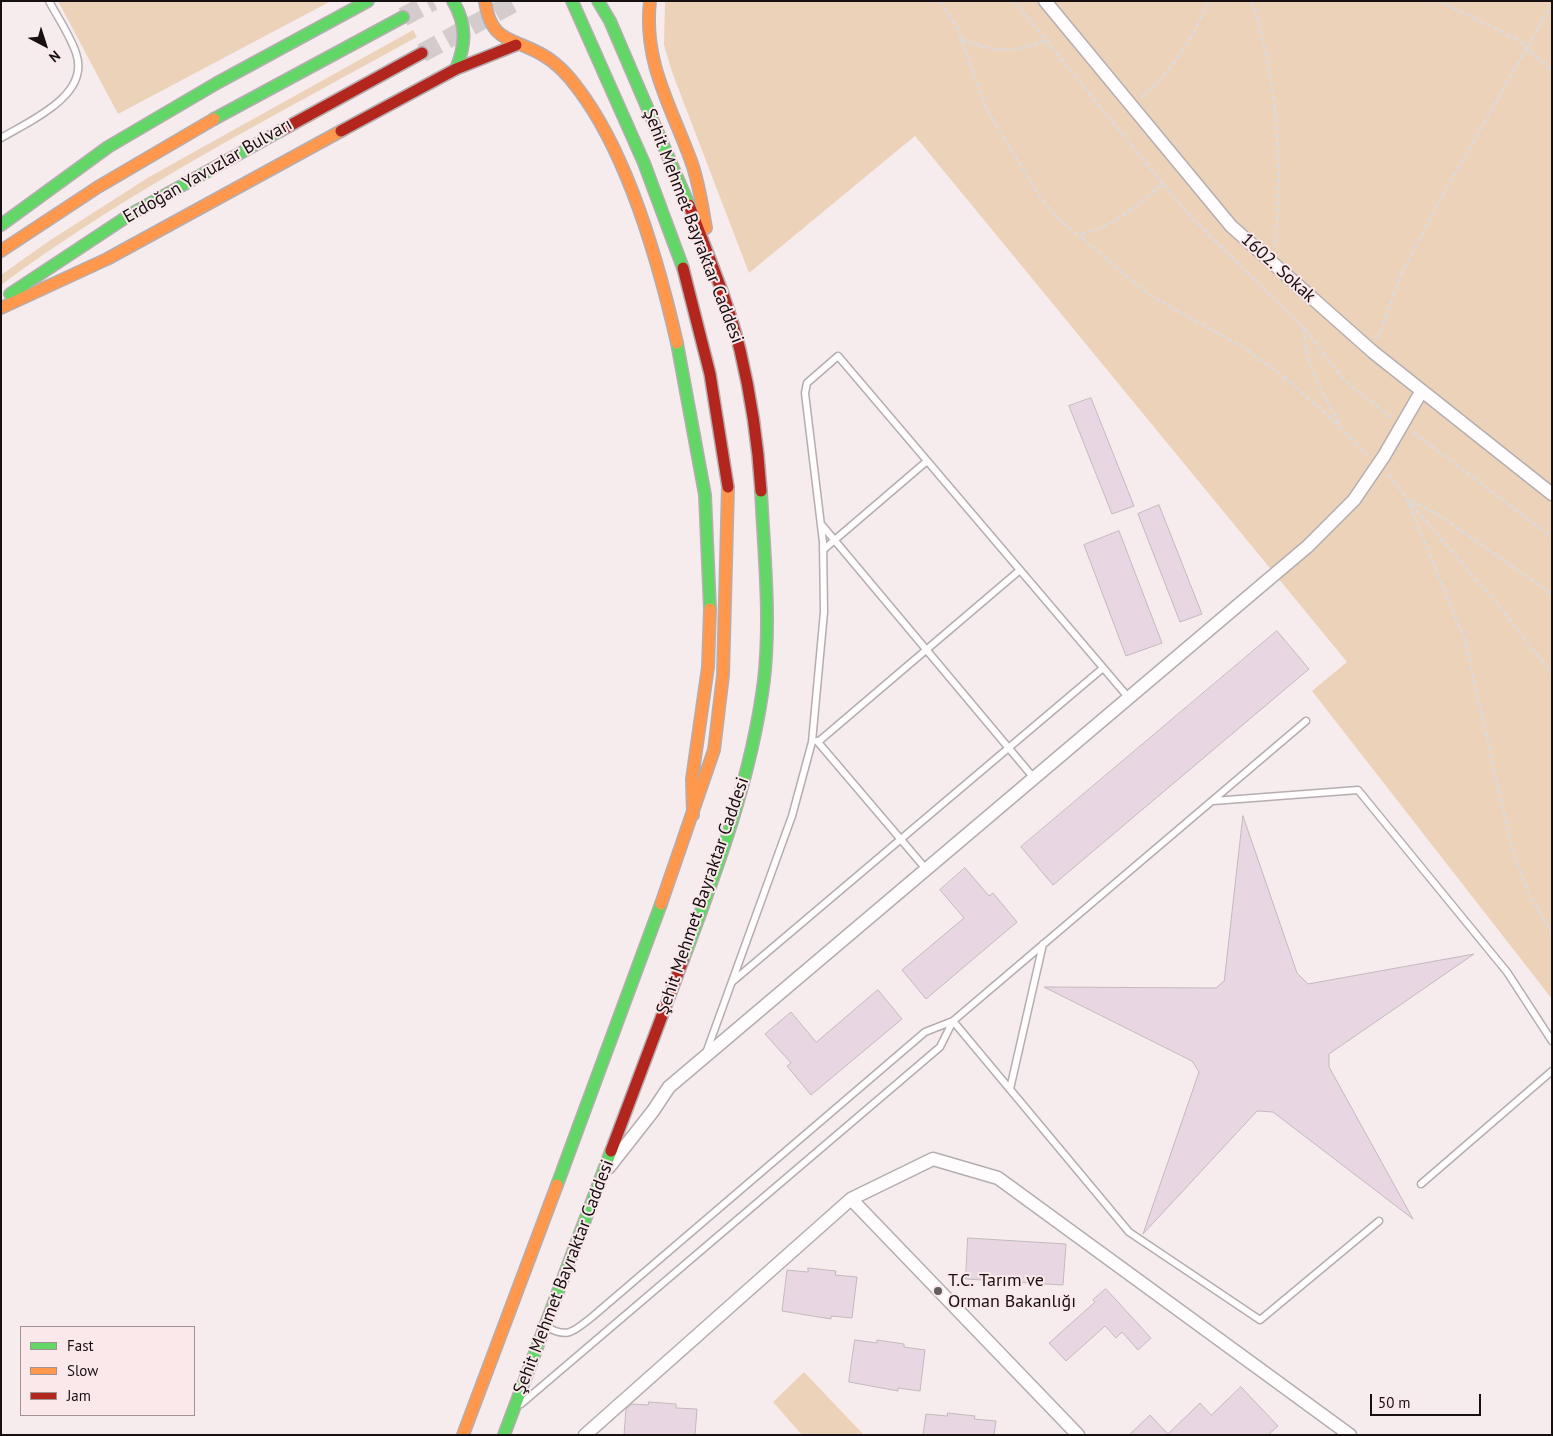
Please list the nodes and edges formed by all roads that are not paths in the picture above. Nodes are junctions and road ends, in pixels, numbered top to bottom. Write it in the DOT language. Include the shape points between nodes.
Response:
graph roads {
  1 [pos="49,1"];
  2 [pos="368,1"];
  3 [pos="453,1"];
  4 [pos="485,1"];
  5 [pos="572,1"];
  6 [pos="598,1"];
  7 [pos="650,1"];
  8 [pos="1044,1"];
  9 [pos="403,17"];
  10 [pos="516,46"];
  11 [pos="422,53"];
  12 [pos="456,69"];
  13 [pos="1,138"];
  14 [pos="1,224"];
  15 [pos="1,250"];
  16 [pos="713,268"];
  17 [pos="1,301"];
  18 [pos="1,308"];
  19 [pos="1422,392"];
  20 [pos="927,460"];
  21 [pos="1552,494"];
  22 [pos="821,524"];
  23 [pos="835,540"];
  24 [pos="823,550"];
  25 [pos="1020,570"];
  26 [pos="927,650"];
  27 [pos="1103,668"];
  28 [pos="1128,697"];
  29 [pos="1306,721"];
  30 [pos="813,736"];
  31 [pos="818,742"];
  32 [pos="1008,749"];
  33 [pos="1034,778"];
  34 [pos="1213,801"];
  35 [pos="693,815"];
  36 [pos="902,840"];
  37 [pos="926,869"];
  38 [pos="1043,944"];
  39 [pos="732,983"];
  40 [pos="953,1021"];
  41 [pos="1552,1041"];
  42 [pos="705,1057"];
  43 [pos="1552,1071"];
  44 [pos="1010,1089"];
  45 [pos="602,1176"];
  46 [pos="1421,1184"];
  47 [pos="851,1199"];
  48 [pos="1379,1221"];
  49 [pos="544,1326"];
  50 [pos="513,1411"];
  51 [pos="463,1435"];
  52 [pos="504,1435"];
  53 [pos="585,1435"];
  54 [pos="1078,1435"];
  55 [pos="1350,1435"];
  1 -- 13 [label="lane" via="76,53 79,68 74,83 52,108"];
  2 -- 14 [label="main road" via="108,146"];
  3 -- 12 [label="main road" via="464,22 466,34"];
  4 -- 10 [label="main road" via="492,29"];
  5 -- 35 [label="main road, Şehit Mehmet Bayraktar Caddesi" via="644,163 673,238 690,292 718,417 728,487 724,666 714,750"];
  6 -- 16 [label="main road, Şehit Mehmet Bayraktar Caddesi" via="652,116"];
  7 -- 16 [label="main road" via="647,22 651,56 692,164"];
  8 -- 19 [label="street, 1602. Sokak" via="1231,226 1273,266"];
  9 -- 15 [label="main road" via="124,170"];
  10 -- 12 [label="main road"];
  10 -- 35 [label="main road" via="535,50 564,71 599,119 634,196 673,325 705,498 710,630 705,696 692,781"];
  11 -- 17 [label="main road, Erdoğan Yavuzlar Bulvarı" via="131,214"];
  12 -- 18 [label="main road" via="107,259"];
  16 -- 45 [label="main road, Şehit Mehmet Bayraktar Caddesi" via="746,373 760,480 766,597 760,706 745,776 709,892"];
  19 -- 21 [label="street, 1602. Sokak"];
  19 -- 28 [label="street" via="1354,500 1308,546"];
  20 -- 22 [label="lane" via="838,356 807,383 805,393"];
  20 -- 23 [label="lane"];
  20 -- 25 [label="lane"];
  22 -- 23 [label="lane"];
  22 -- 24 [label="lane"];
  23 -- 24 [label="lane"];
  23 -- 26 [label="lane"];
  24 -- 30 [label="lane" via="823,630"];
  25 -- 26 [label="lane"];
  25 -- 27 [label="lane"];
  26 -- 31 [label="lane"];
  26 -- 32 [label="lane"];
  27 -- 28 [label="lane"];
  27 -- 32 [label="lane"];
  28 -- 33 [label="street"];
  29 -- 34 [label="lane"];
  30 -- 31 [label="lane"];
  30 -- 39 [label="lane" via="792,816"];
  31 -- 36 [label="lane"];
  32 -- 33 [label="lane"];
  32 -- 36 [label="lane"];
  33 -- 37 [label="street"];
  34 -- 38 [label="lane"];
  34 -- 41 [label="lane" via="1358,790 1507,972"];
  35 -- 51 [label="main road, Şehit Mehmet Bayraktar Caddesi"];
  36 -- 37 [label="lane"];
  36 -- 39 [label="lane"];
  37 -- 42 [label="street"];
  38 -- 40 [label="lane"];
  38 -- 44 [label="lane"];
  39 -- 42 [label="lane"];
  40 -- 44 [label="lane"];
  40 -- 49 [label="lane" via="925,1032 592,1317 567,1334"];
  40 -- 50 [label="lane" via="940,1047"];
  42 -- 45 [label="street" via="670,1087"];
  43 -- 46 [label="lane"];
  44 -- 48 [label="lane" via="1129,1232 1260,1320"];
  45 -- 49 [label="main road, Şehit Mehmet Bayraktar Caddesi"];
  47 -- 53 [label="street"];
  47 -- 54 [label="street"];
  47 -- 55 [label="street" via="933,1159 998,1178"];
  49 -- 50 [label="main road, Şehit Mehmet Bayraktar Caddesi"];
  50 -- 52 [label="main road, Şehit Mehmet Bayraktar Caddesi"];
}
